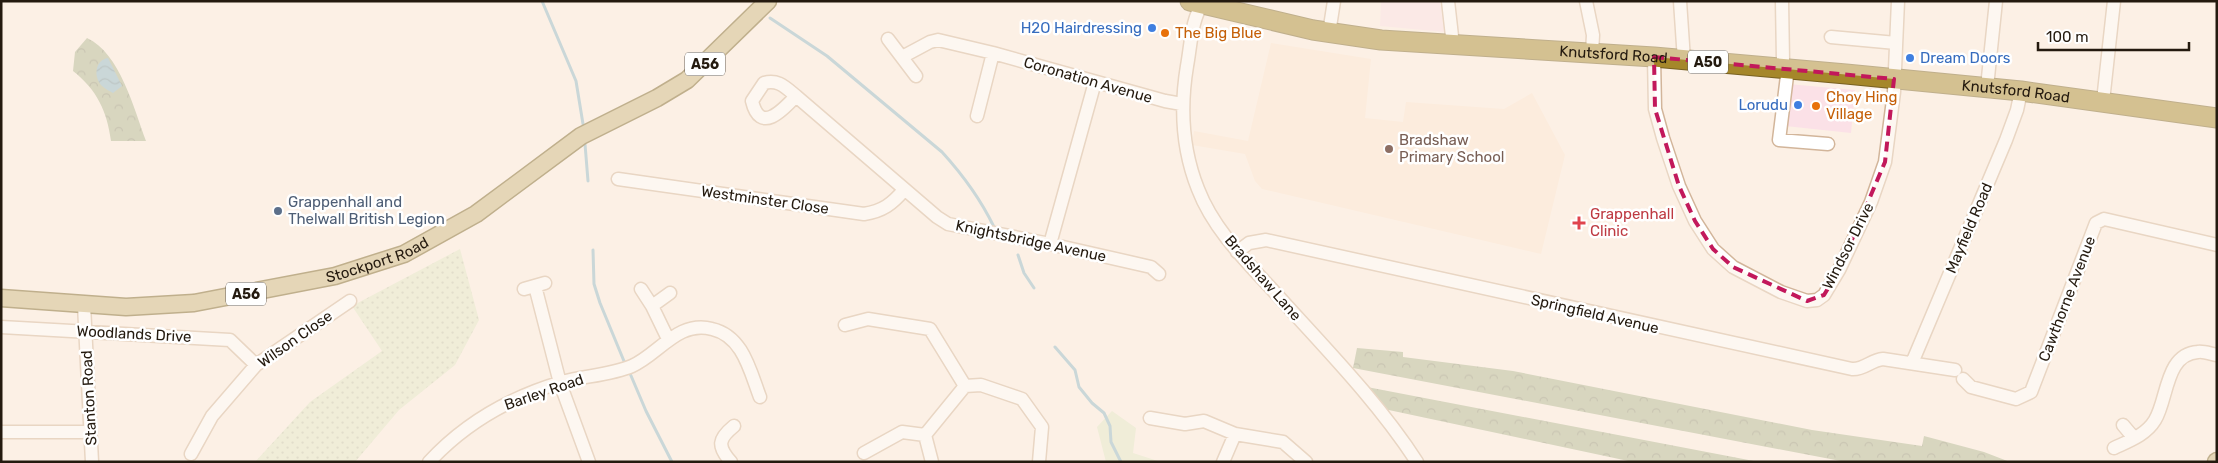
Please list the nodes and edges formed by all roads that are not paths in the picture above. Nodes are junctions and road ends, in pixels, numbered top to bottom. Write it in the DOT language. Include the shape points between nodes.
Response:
graph roads {
  1 [pos="768,1"];
  2 [pos="1334,1"];
  3 [pos="1448,1"];
  4 [pos="1586,1"];
  5 [pos="1680,1"];
  6 [pos="1782,1"];
  7 [pos="1898,1"];
  8 [pos="1996,1"];
  9 [pos="2114,1"];
  10 [pos="1198,2"];
  11 [pos="1330,33"];
  12 [pos="1831,37"];
  13 [pos="888,39"];
  14 [pos="1896,43"];
  15 [pos="1454,45"];
  16 [pos="1592,53"];
  17 [pos="994,54"];
  18 [pos="902,57"];
  19 [pos="1654,57"];
  20 [pos="1684,60"];
  21 [pos="1785,69"];
  22 [pos="916,76"];
  23 [pos="1894,79"];
  24 [pos="1095,82"];
  25 [pos="1987,87"];
  26 [pos="2021,91"];
  27 [pos="796,96"];
  28 [pos="2103,101"];
  29 [pos="1182,104"];
  30 [pos="977,116"];
  31 [pos="2217,118"];
  32 [pos="1828,144"];
  33 [pos="618,178"];
  34 [pos="904,190"];
  35 [pos="1050,244"];
  36 [pos="2217,245"];
  37 [pos="1237,252"];
  38 [pos="1160,274"];
  39 [pos="535,286"];
  40 [pos="640,289"];
  41 [pos="670,294"];
  42 [pos="1,298"];
  43 [pos="350,301"];
  44 [pos="84,305"];
  45 [pos="652,306"];
  46 [pos="845,325"];
  47 [pos="1,327"];
  48 [pos="85,332"];
  49 [pos="668,339"];
  50 [pos="2217,355"];
  51 [pos="1912,363"];
  52 [pos="256,365"];
  53 [pos="1959,374"];
  54 [pos="560,383"];
  55 [pos="965,386"];
  56 [pos="760,397"];
  57 [pos="1150,418"];
  58 [pos="2122,424"];
  59 [pos="734,426"];
  60 [pos="1,432"];
  61 [pos="91,432"];
  62 [pos="926,434"];
  63 [pos="1235,434"];
  64 [pos="2134,438"];
  65 [pos="2114,448"];
  66 [pos="864,453"];
  67 [pos="190,454"];
  68 [pos="92,462"];
  69 [pos="429,462"];
  70 [pos="589,462"];
  71 [pos="731,462"];
  72 [pos="932,462"];
  73 [pos="1039,462"];
  74 [pos="1223,462"];
  75 [pos="1306,462"];
  76 [pos="1417,462"];
  1 -- 44 [label="main road, Stockport Road / A56" via="688,80 581,136 476,214 404,254 335,276 194,303 159,307"];
  2 -- 11 [label="street"];
  3 -- 15 [label="street"];
  4 -- 16 [label="street" via="1593,35"];
  5 -- 20 [label="street"];
  6 -- 21 [label="street"];
  7 -- 14 [label="street, Windsor Drive"];
  8 -- 25 [label="street"];
  9 -- 28 [label="street"];
  10 -- 11 [label="highway, Knutsford Road / A50"];
  10 -- 29 [label="street, Bradshaw Lane"];
  11 -- 15 [label="highway, Knutsford Road / A50"];
  12 -- 14 [label="street"];
  13 -- 18 [label="street"];
  14 -- 23 [label="street, Windsor Drive"];
  15 -- 16 [label="highway, Knutsford Road / A50"];
  16 -- 19 [label="highway, Knutsford Road / A50"];
  17 -- 18 [label="street, Coronation Avenue" via="957,43 934,41"];
  17 -- 24 [label="street, Coronation Avenue"];
  17 -- 30 [label="street"];
  18 -- 22 [label="street"];
  19 -- 20 [label="highway, Knutsford Road / A50"];
  19 -- 23 [label="street, Windsor Drive" via="1655,109 1679,186 1695,221 1713,249 1733,266 1780,292 1807,301 1824,296 1871,202 1886,162"];
  20 -- 21 [label="highway, Knutsford Road / A50"];
  21 -- 23 [label="highway, Knutsford Road / A50"];
  21 -- 32 [label="street" via="1786,90 1779,140"];
  23 -- 25 [label="highway, Knutsford Road / A50"];
  24 -- 29 [label="street, Coronation Avenue"];
  24 -- 35 [label="street"];
  25 -- 26 [label="highway, Knutsford Road / A50"];
  26 -- 28 [label="highway, Knutsford Road / A50"];
  26 -- 51 [label="street, Mayfield Road" via="2006,140"];
  27 -- 34 [label="street, Knightsbridge Avenue"];
  28 -- 31 [label="highway, Knutsford Road / A50"];
  29 -- 37 [label="street, Bradshaw Lane" via="1184,139 1198,189"];
  33 -- 34 [label="street, Westminster Close" via="864,214 879,212"];
  34 -- 35 [label="street, Knightsbridge Avenue" via="948,224"];
  35 -- 38 [label="street, Knightsbridge Avenue" via="1152,267"];
  36 -- 53 [label="street, Cawthorne Avenue" via="2104,219 2096,224 2031,392 2016,399 1971,387"];
  37 -- 51 [label="street, Springfield Avenue" via="1249,242 1266,240 1852,369 1860,369 1879,359"];
  37 -- 76 [label="street, Bradshaw Lane" via="1332,356 1397,432"];
  39 -- 54 [label="street"];
  40 -- 45 [label="street"];
  41 -- 45 [label="street"];
  42 -- 44 [label="main road, Stockport Road / A56"];
  43 -- 52 [label="street, Wilson Close"];
  44 -- 48 [label="street, Stanton Road"];
  45 -- 49 [label="street"];
  46 -- 55 [label="street" via="868,319 930,329"];
  47 -- 48 [label="street, Woodlands Drive"];
  48 -- 52 [label="street, Woodlands Drive" via="230,340"];
  48 -- 61 [label="street, Stanton Road"];
  49 -- 54 [label="street, Barley Road" via="626,367"];
  49 -- 56 [label="street, Barley Road" via="694,329 710,328 723,332 735,341 745,356"];
  50 -- 64 [label="street" via="2198,352 2183,356 2174,366 2155,419 2145,432"];
  51 -- 53 [label="street, Springfield Avenue"];
  52 -- 67 [label="street, Wilson Close" via="212,416"];
  54 -- 69 [label="street, Barley Road" via="500,406 472,423"];
  54 -- 70 [label="street"];
  55 -- 62 [label="street"];
  55 -- 73 [label="street" via="981,385 1022,399 1042,427"];
  57 -- 63 [label="street" via="1185,424 1204,420"];
  58 -- 64 [label="street"];
  59 -- 71 [label="street" via="724,434 721,443"];
  60 -- 61 [label="street"];
  61 -- 68 [label="street, Stanton Road"];
  62 -- 66 [label="street" via="902,432"];
  62 -- 72 [label="street"];
  63 -- 74 [label="street"];
  63 -- 75 [label="street" via="1283,442"];
  64 -- 65 [label="street"];
}
